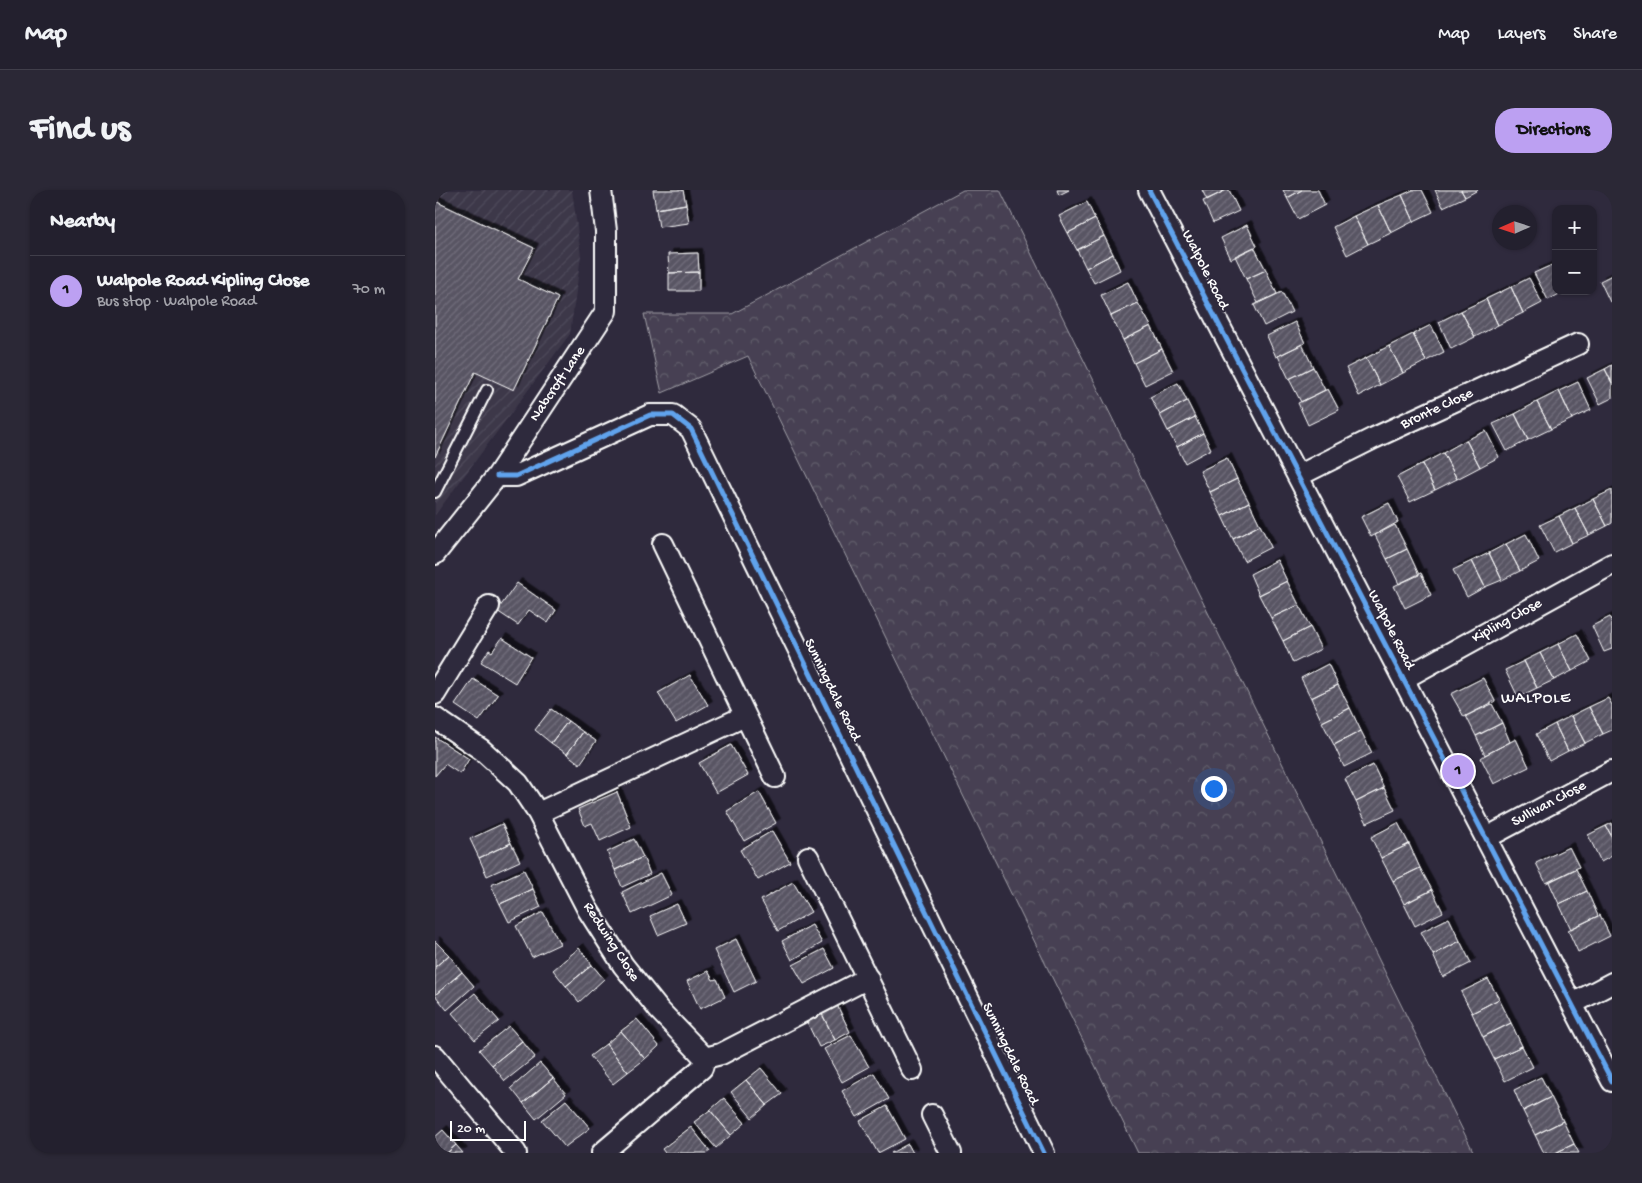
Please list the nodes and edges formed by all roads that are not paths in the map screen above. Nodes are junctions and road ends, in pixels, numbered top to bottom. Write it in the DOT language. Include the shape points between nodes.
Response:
graph roads {
  1 [pos="601,190"];
  2 [pos="1149,190"];
  3 [pos="1578,344"];
  4 [pos="487,390"];
  5 [pos="497,476"];
  6 [pos="1297,476"];
  7 [pos="435,492"];
  8 [pos="663,544"];
  9 [pos="435,554"];
  10 [pos="1612,564"];
  11 [pos="489,606"];
  12 [pos="1403,678"];
  13 [pos="435,694"];
  14 [pos="745,716"];
  15 [pos="435,718"];
  16 [pos="1612,771"];
  17 [pos="775,777"];
  18 [pos="538,813"];
  19 [pos="1485,838"];
  20 [pos="808,857"];
  21 [pos="868,978"];
  22 [pos="1612,983"];
  23 [pos="1572,1004"];
  24 [pos="435,1056"];
  25 [pos="705,1058"];
  26 [pos="912,1070"];
  27 [pos="1612,1081"];
  28 [pos="932,1115"];
  29 [pos="516,1153"];
  30 [pos="602,1153"];
  31 [pos="951,1153"];
  32 [pos="1044,1153"];
  1 -- 5 [label="street, Nabcroft Lane" via="606,231 606,311"];
  2 -- 6 [label="street, Walpole Road"];
  3 -- 6 [label="street, Bronte Close"];
  4 -- 7 [label="lane"];
  5 -- 9 [label="street, Nabcroft Lane"];
  5 -- 32 [label="street, Sunningdale Road" via="516,476 650,415 673,415 691,429"];
  6 -- 12 [label="street, Walpole Road"];
  8 -- 14 [label="street"];
  10 -- 12 [label="street, Kipling Close"];
  11 -- 13 [label="street"];
  12 -- 19 [label="street, Walpole Road"];
  14 -- 17 [label="street"];
  14 -- 18 [label="street"];
  15 -- 18 [label="street, Redwing Close" via="489,756 518,783"];
  16 -- 19 [label="street, Sullivan Close"];
  18 -- 25 [label="street, Redwing Close" via="589,910 623,965 659,1010"];
  19 -- 23 [label="street, Walpole Road"];
  20 -- 21 [label="street"];
  21 -- 25 [label="street" via="721,1054"];
  21 -- 26 [label="street"];
  22 -- 23 [label="street"];
  23 -- 27 [label="street, Walpole Road"];
  24 -- 29 [label="street"];
  25 -- 30 [label="street" via="702,1068"];
  28 -- 31 [label="street"];
}
